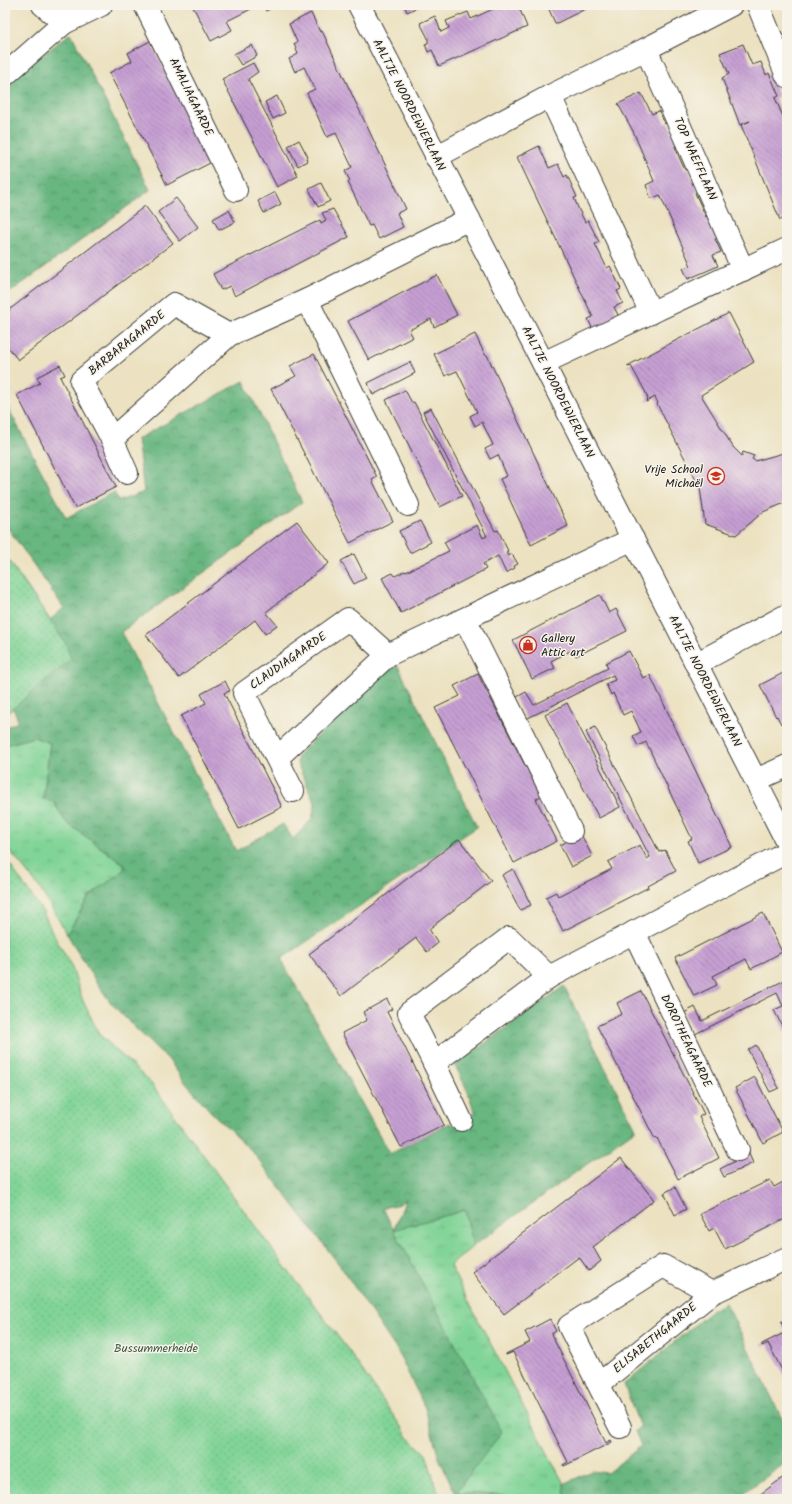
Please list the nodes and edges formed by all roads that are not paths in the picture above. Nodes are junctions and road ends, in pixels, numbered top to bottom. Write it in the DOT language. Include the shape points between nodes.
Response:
graph roads {
  1 [pos="43,5"];
  2 [pos="101,5"];
  3 [pos="145,5"];
  4 [pos="359,5"];
  5 [pos="731,5"];
  6 [pos="758,5"];
  7 [pos="64,23"];
  8 [pos="646,49"];
  9 [pos="5,75"];
  10 [pos="787,76"];
  11 [pos="550,96"];
  12 [pos="436,157"];
  13 [pos="236,190"];
  14 [pos="468,219"];
  15 [pos="787,249"];
  16 [pos="743,270"];
  17 [pos="307,300"];
  18 [pos="652,313"];
  19 [pos="229,335"];
  20 [pos="544,363"];
  21 [pos="112,439"];
  22 [pos="127,473"];
  23 [pos="408,505"];
  24 [pos="633,539"];
  25 [pos="787,615"];
  26 [pos="465,619"];
  27 [pos="388,656"];
  28 [pos="696,664"];
  29 [pos="277,758"];
  30 [pos="787,766"];
  31 [pos="756,780"];
  32 [pos="293,791"];
  33 [pos="571,831"];
  34 [pos="787,842"];
  35 [pos="787,852"];
  36 [pos="634,932"];
  37 [pos="549,977"];
  38 [pos="434,1063"];
  39 [pos="461,1120"];
  40 [pos="738,1150"];
  41 [pos="787,1258"];
  42 [pos="712,1293"];
  43 [pos="599,1384"];
  44 [pos="620,1427"];
  1 -- 7 [label="street"];
  2 -- 7 [label="street"];
  3 -- 13 [label="street, AMALIAGAARDE"];
  4 -- 12 [label="street, AALTJE NOORDEWIERLAAN"];
  5 -- 8 [label="street"];
  6 -- 10 [label="street"];
  7 -- 9 [label="street"];
  8 -- 11 [label="street"];
  8 -- 16 [label="street, TOP NAEFFLAAN"];
  11 -- 12 [label="street"];
  11 -- 18 [label="street"];
  12 -- 14 [label="street, AALTJE NOORDEWIERLAAN"];
  14 -- 17 [label="street"];
  14 -- 20 [label="street, AALTJE NOORDEWIERLAAN"];
  15 -- 16 [label="street"];
  16 -- 18 [label="street"];
  17 -- 19 [label="street"];
  17 -- 23 [label="street"];
  18 -- 20 [label="street"];
  19 -- 21 [label="street"];
  19 -- 21 [label="street, BARBARAGAARDE" via="174,304 81,380"];
  20 -- 24 [label="street, AALTJE NOORDEWIERLAAN"];
  21 -- 22 [label="street, BARBARAGAARDE"];
  24 -- 26 [label="street"];
  24 -- 28 [label="street, AALTJE NOORDEWIERLAAN"];
  25 -- 28 [label="street"];
  26 -- 27 [label="street"];
  26 -- 33 [label="street"];
  27 -- 29 [label="street"];
  27 -- 29 [label="street, CLAUDIAGAARDE" via="348,619 244,693"];
  28 -- 31 [label="street, AALTJE NOORDEWIERLAAN"];
  29 -- 32 [label="street, CLAUDIAGAARDE"];
  30 -- 31 [label="street"];
  31 -- 34 [label="street, AALTJE NOORDEWIERLAAN"];
  35 -- 36 [label="street"];
  36 -- 37 [label="street"];
  36 -- 40 [label="street, DOROTHEAGAARDE"];
  37 -- 38 [label="street"];
  37 -- 38 [label="street" via="509,938 409,1013"];
  38 -- 39 [label="street"];
  41 -- 42 [label="street, ELISABETHGAARDE"];
  42 -- 43 [label="street, ELISABETHGAARDE"];
  42 -- 43 [label="street, ELISABETHGAARDE" via="663,1266 569,1326"];
  43 -- 44 [label="street, ELISABETHGAARDE"];
}
